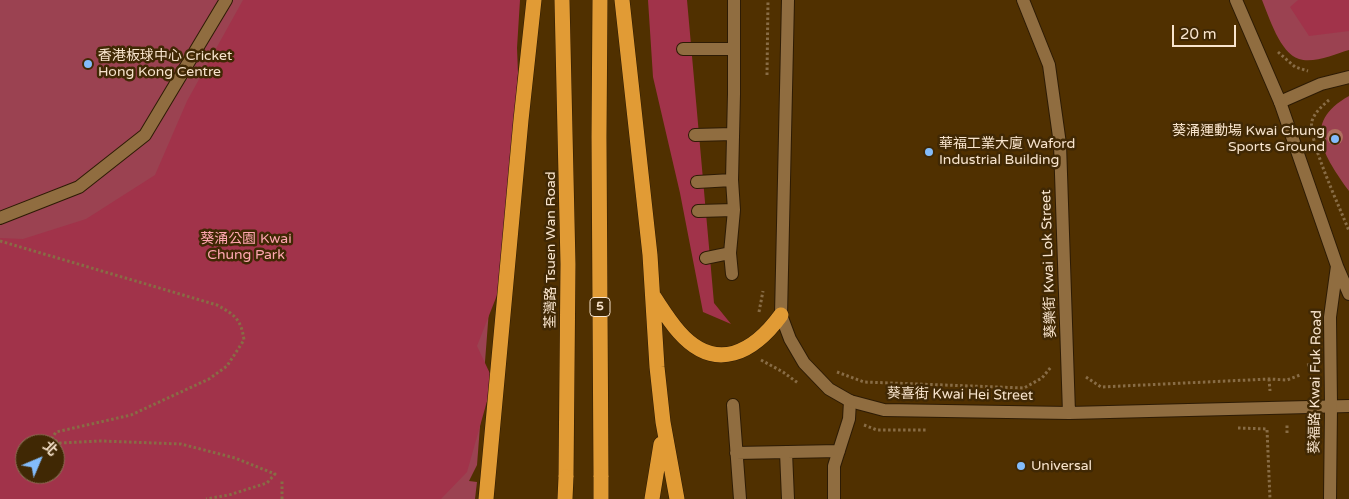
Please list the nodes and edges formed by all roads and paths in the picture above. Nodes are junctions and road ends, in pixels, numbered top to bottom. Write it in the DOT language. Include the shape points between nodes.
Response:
graph roads {
  1 [pos="226,0"];
  2 [pos="534,0"];
  3 [pos="562,0"];
  4 [pos="600,0"];
  5 [pos="622,0"];
  6 [pos="734,0"];
  7 [pos="768,0"];
  8 [pos="788,0"];
  9 [pos="1023,0"];
  10 [pos="1236,0"];
  11 [pos="682,49"];
  12 [pos="734,49"];
  13 [pos="1282,56"];
  14 [pos="1312,72"];
  15 [pos="1349,76"];
  16 [pos="767,78"];
  17 [pos="1280,102"];
  18 [pos="1318,110"];
  19 [pos="733,134"];
  20 [pos="695,135"];
  21 [pos="732,180"];
  22 [pos="697,182"];
  23 [pos="698,210"];
  24 [pos="734,210"];
  25 [pos="0,218"];
  26 [pos="1349,231"];
  27 [pos="0,241"];
  28 [pos="730,253"];
  29 [pos="706,258"];
  30 [pos="1337,266"];
  31 [pos="732,274"];
  32 [pos="765,283"];
  33 [pos="1349,294"];
  34 [pos="653,296"];
  35 [pos="781,315"];
  36 [pos="755,343"];
  37 [pos="1053,362"];
  38 [pos="831,368"];
  39 [pos="1081,372"];
  40 [pos="1300,376"];
  41 [pos="798,384"];
  42 [pos="850,401"];
  43 [pos="733,405"];
  44 [pos="1331,406"];
  45 [pos="1349,406"];
  46 [pos="1069,413"];
  47 [pos="849,419"];
  48 [pos="663,422"];
  49 [pos="1230,427"];
  50 [pos="936,430"];
  51 [pos="839,451"];
  52 [pos="786,452"];
  53 [pos="736,453"];
  54 [pos="282,481"];
  55 [pos="206,499"];
  56 [pos="282,499"];
  57 [pos="486,499"];
  58 [pos="565,499"];
  59 [pos="601,499"];
  60 [pos="652,499"];
  61 [pos="677,499"];
  62 [pos="740,499"];
  63 [pos="788,499"];
  64 [pos="834,499"];
  65 [pos="1270,499"];
  66 [pos="1330,499"];
  1 -- 25 [label="street" via="145,134 79,187"];
  2 -- 57 [label="highway"];
  3 -- 58 [label="highway, 荃灣路 Tsuen Wan Road, bridge" via="568,264"];
  4 -- 59 [label="highway, 5, bridge"];
  5 -- 34 [label="highway"];
  6 -- 12 [label="street"];
  7 -- 16 [label="path"];
  8 -- 35 [label="street, 葵喜街 Kwai Hei Street"];
  9 -- 46 [label="street, 葵樂街 Kwai Lok Street" via="1049,65 1060,144"];
  10 -- 17 [label="street, 葵福路 Kwai Fuk Road"];
  11 -- 12 [label="street"];
  12 -- 19 [label="street"];
  13 -- 14 [label="path" via="1295,67"];
  15 -- 17 [label="street"];
  17 -- 30 [label="street, 葵福路 Kwai Fuk Road"];
  18 -- 26 [label="path" via="1312,122 1313,139"];
  19 -- 20 [label="street"];
  19 -- 21 [label="street"];
  21 -- 22 [label="street"];
  21 -- 24 [label="street"];
  23 -- 24 [label="street"];
  24 -- 28 [label="street"];
  27 -- 55 [label="path" via="217,305 234,314 242,326 244,340 228,366 209,380 131,415 56,432 52,438 59,443 182,444 235,458 275,474 267,482"];
  28 -- 29 [label="street"];
  28 -- 31 [label="street"];
  30 -- 33 [label="street, 葵福路 Kwai Fuk Road"];
  30 -- 44 [label="street, 葵福路 Kwai Fuk Road" via="1330,317"];
  32 -- 36 [label="path" via="760,309 751,329"];
  34 -- 36 [label="highway" via="679,332 692,345 708,353 735,353"];
  34 -- 48 [label="highway"];
  35 -- 36 [label="highway"];
  35 -- 42 [label="street, 葵喜街 Kwai Hei Street" via="804,363 829,389"];
  36 -- 41 [label="path" via="762,361"];
  37 -- 38 [label="path" via="1042,378 1024,388 864,382"];
  39 -- 40 [label="path" via="1101,388 1287,380"];
  42 -- 46 [label="street, 葵喜街 Kwai Hei Street" via="884,410"];
  42 -- 47 [label="street"];
  43 -- 53 [label="street"];
  44 -- 45 [label="street, 葵喜街 Kwai Hei Street"];
  44 -- 46 [label="street, 葵喜街 Kwai Hei Street"];
  44 -- 66 [label="street, 葵福路 Kwai Fuk Road"];
  47 -- 50 [label="path" via="877,430"];
  47 -- 51 [label="street"];
  48 -- 60 [label="highway"];
  48 -- 61 [label="highway"];
  49 -- 65 [label="path" via="1267,429"];
  51 -- 52 [label="street"];
  51 -- 64 [label="street" via="834,466"];
  52 -- 53 [label="street"];
  52 -- 63 [label="street"];
  53 -- 62 [label="street"];
  54 -- 56 [label="path"];
}
